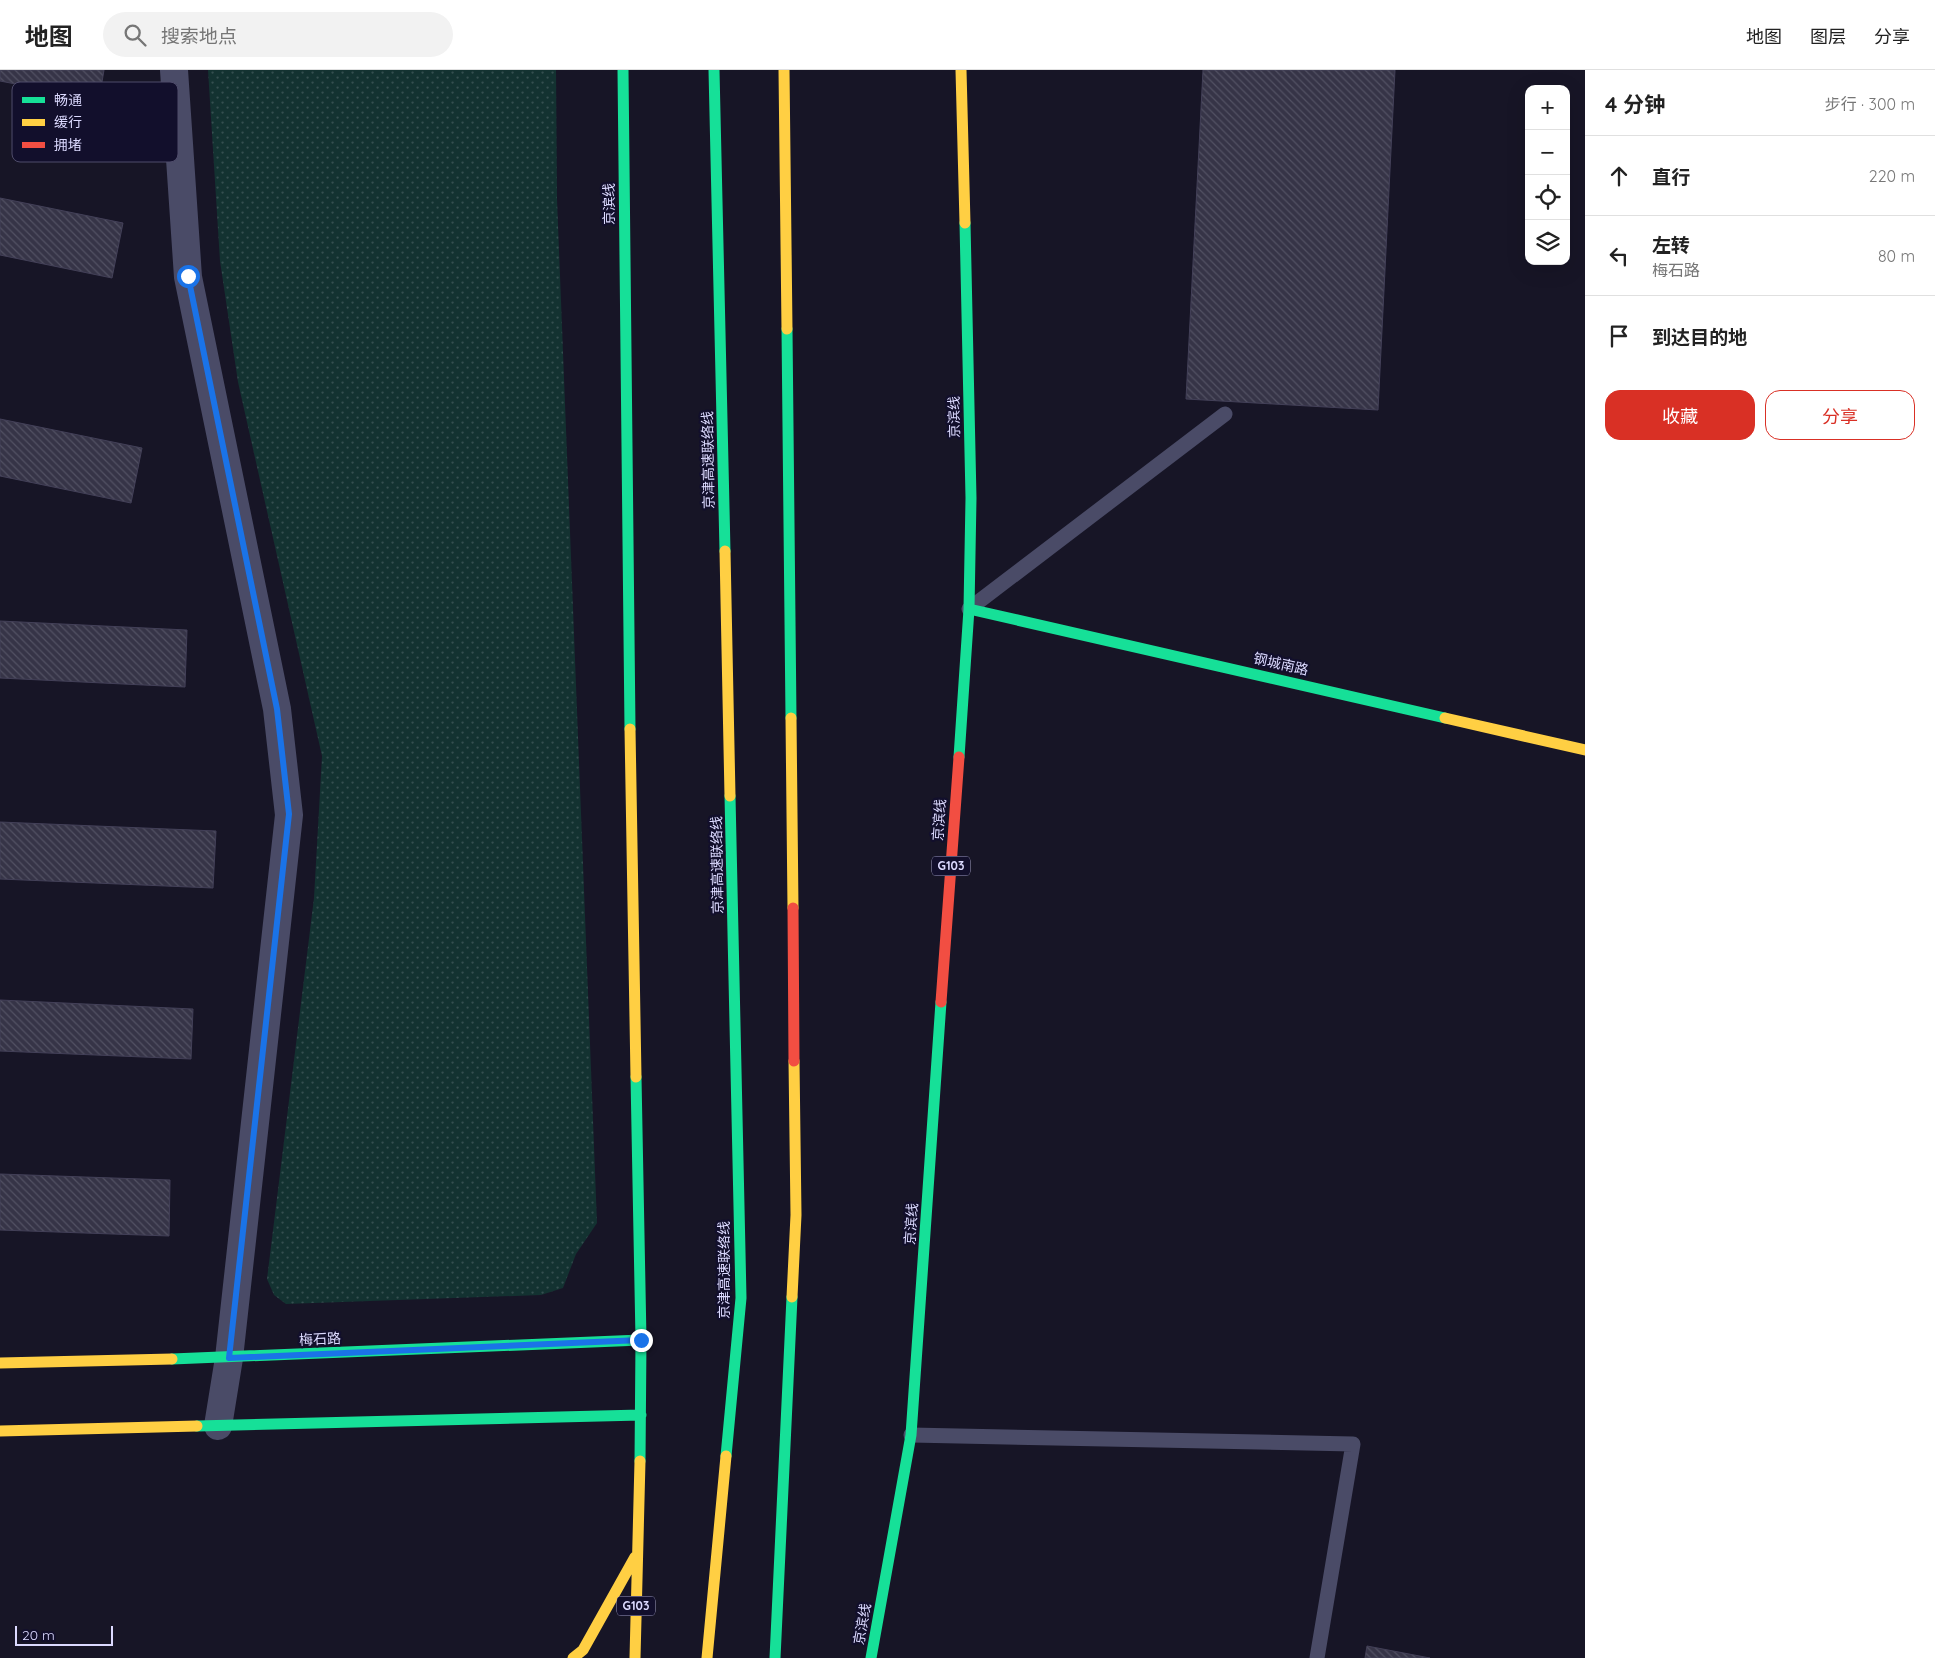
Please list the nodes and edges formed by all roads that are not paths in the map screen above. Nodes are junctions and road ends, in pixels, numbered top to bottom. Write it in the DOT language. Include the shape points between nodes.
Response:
graph roads {
  1 [pos="623,70"];
  2 [pos="714,70"];
  3 [pos="784,70"];
  4 [pos="961,70"];
  5 [pos="178,129"];
  6 [pos="1224,414"];
  7 [pos="969,609"];
  8 [pos="1585,750"];
  9 [pos="641,1340"];
  10 [pos="229,1358"];
  11 [pos="0,1363"];
  12 [pos="642,1415"];
  13 [pos="218,1426"];
  14 [pos="0,1431"];
  15 [pos="911,1435"];
  16 [pos="637,1553"];
  17 [pos="573,1658"];
  18 [pos="624,1658"];
  19 [pos="635,1658"];
  20 [pos="707,1658"];
  21 [pos="775,1658"];
  22 [pos="871,1658"];
  23 [pos="1317,1658"];
  1 -- 9 [label="main road, 京滨线 / G103" via="628,626"];
  2 -- 20 [label="main road, 京津高速联络线" via="741,1298"];
  3 -- 21 [label="main road" via="796,1215"];
  4 -- 7 [label="main road, 京滨线 / G103" via="971,498"];
  5 -- 10 [label="street" via="188,276 277,709 289,814"];
  6 -- 7 [label="lane"];
  7 -- 8 [label="main road, 钢城南路"];
  7 -- 15 [label="main road, 京滨线 / G103"];
  9 -- 10 [label="main road, 梅石路"];
  9 -- 12 [label="main road, 京滨线 / G103"];
  10 -- 11 [label="main road, 梅石路"];
  10 -- 13 [label="street"];
  12 -- 13 [label="main road"];
  12 -- 16 [label="main road, 京滨线 / G103"];
  13 -- 14 [label="main road"];
  15 -- 22 [label="main road, 京滨线 / G103"];
  15 -- 23 [label="lane" via="1353,1444"];
  16 -- 17 [label="main road" via="583,1650"];
  16 -- 18 [label="main road"];
  16 -- 19 [label="main road, 京滨线 / G103"];
}
